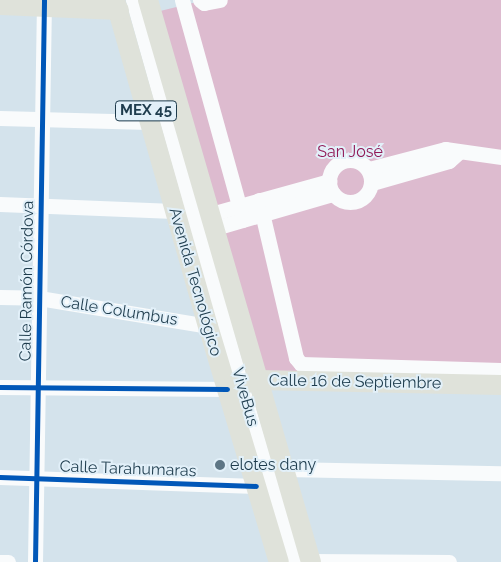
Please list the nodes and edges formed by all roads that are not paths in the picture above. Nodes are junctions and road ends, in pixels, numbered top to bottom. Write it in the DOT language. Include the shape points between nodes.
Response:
graph roads {
  1 [pos="148,0"];
  2 [pos="182,0"];
  3 [pos="200,0"];
  4 [pos="220,0"];
  5 [pos="44,3"];
  6 [pos="122,3"];
  7 [pos="0,5"];
  8 [pos="0,118"];
  9 [pos="42,120"];
  10 [pos="149,122"];
  11 [pos="501,157"];
  12 [pos="370,176"];
  13 [pos="331,188"];
  14 [pos="0,204"];
  15 [pos="40,206"];
  16 [pos="260,207"];
  17 [pos="199,212"];
  18 [pos="241,213"];
  19 [pos="0,297"];
  20 [pos="39,298"];
  21 [pos="208,326"];
  22 [pos="501,370"];
  23 [pos="242,384"];
  24 [pos="501,385"];
  25 [pos="0,387"];
  26 [pos="38,389"];
  27 [pos="285,469"];
  28 [pos="501,473"];
  29 [pos="0,477"];
  30 [pos="35,479"];
  31 [pos="256,486"];
  32 [pos="0,562"];
  33 [pos="8,562"];
  34 [pos="35,562"];
  35 [pos="279,562"];
  36 [pos="306,562"];
  37 [pos="449,562"];
  1 -- 17 [label="main road, Avenida Tecnológico / MEX 45"];
  2 -- 18 [label="street"];
  3 -- 4 [label="street" via="204,4"];
  5 -- 6 [label="main road"];
  5 -- 7 [label="main road"];
  5 -- 9 [label="street, Calle Ramón Córdova"];
  6 -- 10 [label="main road, Avenida Tecnológico / MEX 45"];
  6 -- 17 [label="street, ViveBus"];
  8 -- 9 [label="street"];
  9 -- 10 [label="street"];
  9 -- 15 [label="street, Calle Ramón Córdova"];
  10 -- 17 [label="main road, Avenida Tecnológico / MEX 45"];
  11 -- 12 [label="street" via="458,153 449,161"];
  12 -- 13 [label="street" via="364,198 356,202 348,202"];
  12 -- 13 [label="street" via="354,159 344,160 330,172"];
  13 -- 16 [label="street"];
  14 -- 15 [label="street"];
  15 -- 17 [label="street"];
  15 -- 20 [label="street, Calle Ramón Córdova"];
  16 -- 18 [label="street"];
  16 -- 22 [label="street" via="296,358 301,364"];
  17 -- 18 [label="street"];
  17 -- 21 [label="main road, Avenida Tecnológico / MEX 45"];
  17 -- 23 [label="main road, Avenida Tecnológico / MEX 45"];
  17 -- 23 [label="street, ViveBus"];
  19 -- 20 [label="street, Calle Columbus"];
  20 -- 21 [label="street, Calle Columbus"];
  20 -- 26 [label="street, Calle Ramón Córdova"];
  21 -- 23 [label="main road, Avenida Tecnológico / MEX 45"];
  23 -- 24 [label="main road, Calle 16 de Septiembre"];
  23 -- 26 [label="street, Calle 16 de Septiembre"];
  23 -- 27 [label="main road, Avenida Tecnológico / MEX 45"];
  23 -- 31 [label="main road, Avenida Tecnológico / MEX 45"];
  23 -- 36 [label="street, ViveBus"];
  25 -- 26 [label="street, Calle 16 de Septiembre"];
  26 -- 30 [label="street, Calle Ramón Córdova"];
  27 -- 28 [label="street"];
  27 -- 36 [label="main road, Avenida Tecnológico / MEX 45"];
  29 -- 30 [label="street, Calle Tarahumaras"];
  30 -- 31 [label="street, Calle Tarahumaras"];
  30 -- 34 [label="street, Calle Ramón Córdova"];
  31 -- 35 [label="main road, Avenida Tecnológico / MEX 45"];
  32 -- 33 [label="street"];
  36 -- 37 [label="street"];
}
